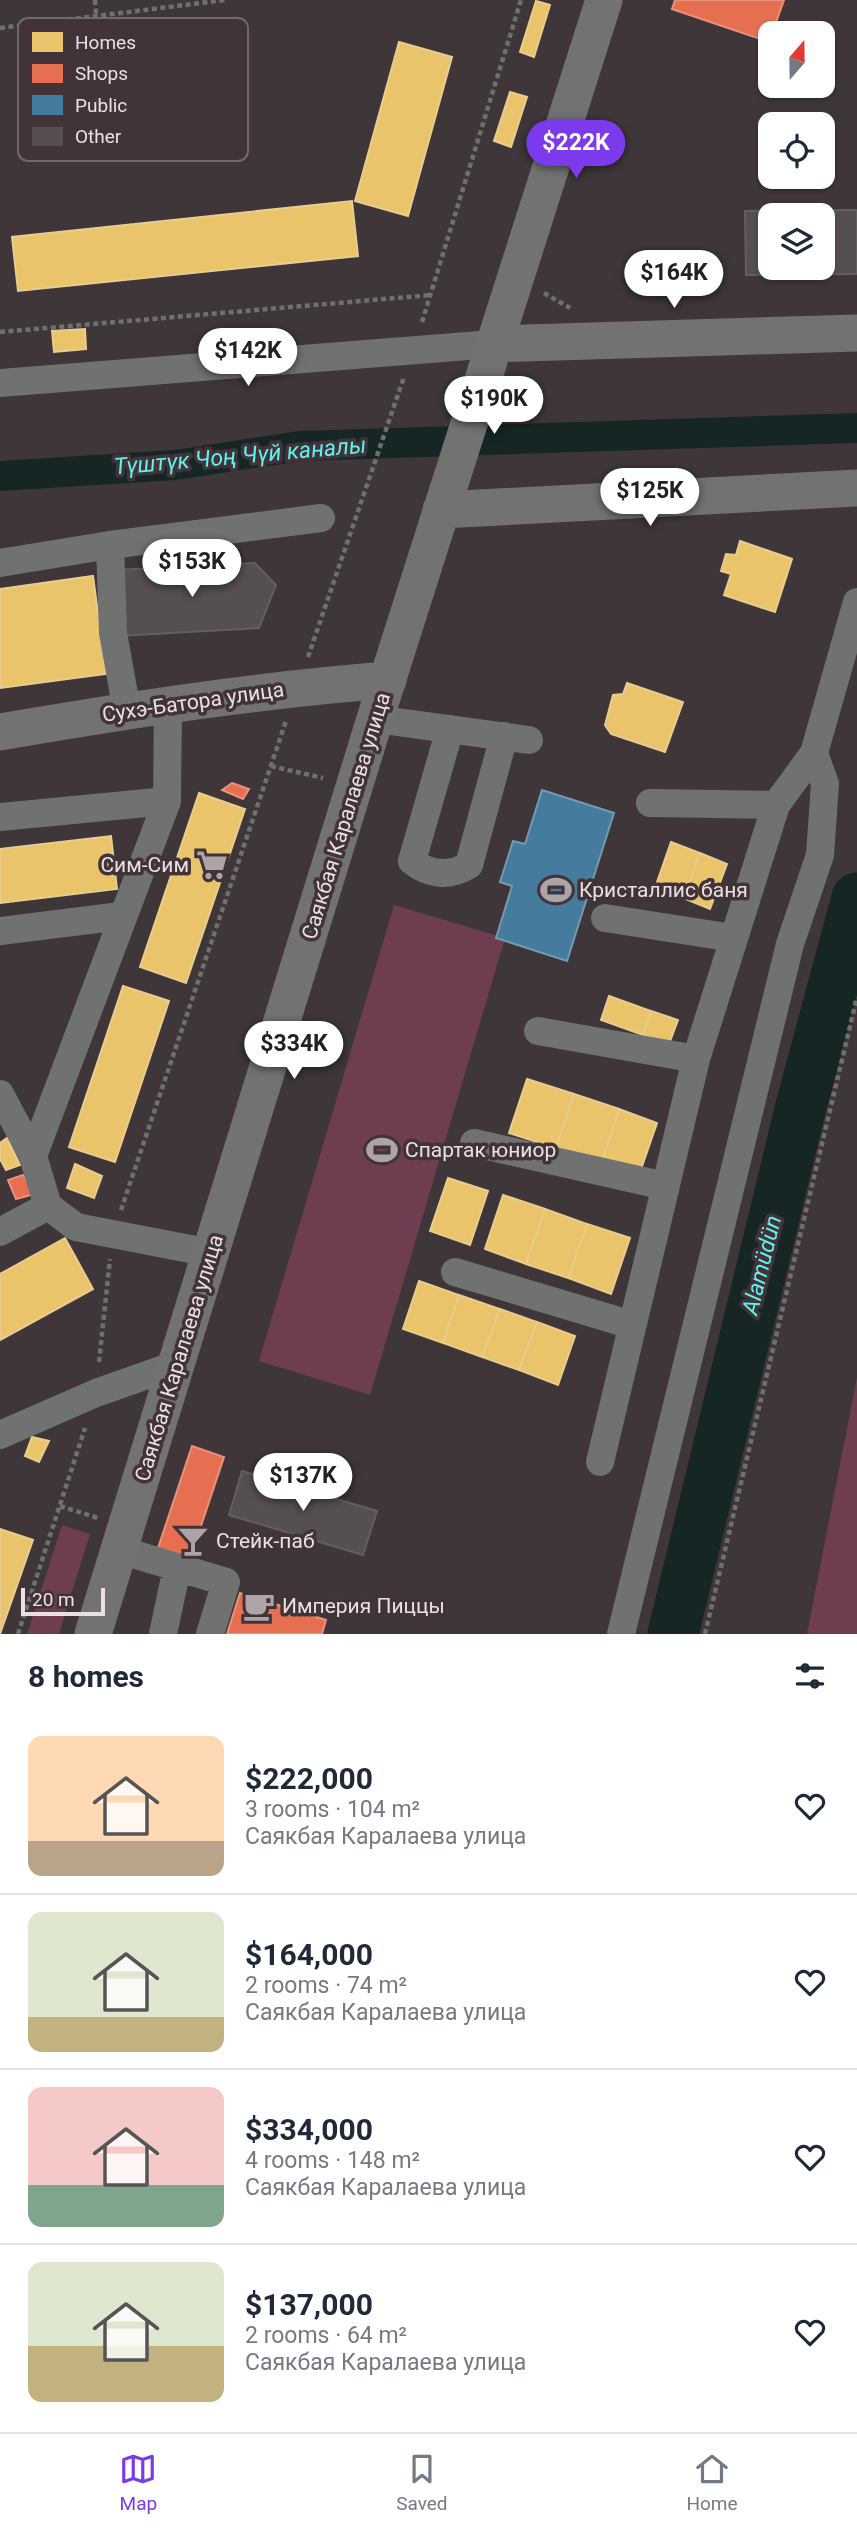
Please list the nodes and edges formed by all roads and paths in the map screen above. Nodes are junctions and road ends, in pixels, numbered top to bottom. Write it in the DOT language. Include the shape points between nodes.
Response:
graph roads {
  1 [pos="94,0"];
  2 [pos="225,0"];
  3 [pos="521,0"];
  4 [pos="604,0"];
  5 [pos="96,15"];
  6 [pos="74,18"];
  7 [pos="18,26"];
  8 [pos="0,28"];
  9 [pos="0,332"];
  10 [pos="857,333"];
  11 [pos="493,344"];
  12 [pos="413,350"];
  13 [pos="0,383"];
  14 [pos="857,488"];
  15 [pos="440,510"];
  16 [pos="321,518"];
  17 [pos="110,545"];
  18 [pos="0,563"];
  19 [pos="857,602"];
  20 [pos="387,680"];
  21 [pos="298,687"];
  22 [pos="168,706"];
  23 [pos="127,710"];
  24 [pos="375,719"];
  25 [pos="450,729"];
  26 [pos="0,732"];
  27 [pos="814,754"];
  28 [pos="271,766"];
  29 [pos="323,778"];
  30 [pos="167,801"];
  31 [pos="650,803"];
  32 [pos="776,805"];
  33 [pos="0,817"];
  34 [pos="121,916"];
  35 [pos="605,918"];
  36 [pos="0,930"];
  37 [pos="733,938"];
  38 [pos="857,997"];
  39 [pos="538,1031"];
  40 [pos="696,1059"];
  41 [pos="0,1094"];
  42 [pos="474,1143"];
  43 [pos="33,1156"];
  44 [pos="665,1186"];
  45 [pos="48,1206"];
  46 [pos="0,1232"];
  47 [pos="113,1234"];
  48 [pos="211,1253"];
  49 [pos="455,1272"];
  50 [pos="632,1325"];
  51 [pos="178,1364"];
  52 [pos="96,1393"];
  53 [pos="0,1434"];
  54 [pos="600,1462"];
  55 [pos="60,1506"];
  56 [pos="114,1535"];
  57 [pos="177,1568"];
  58 [pos="18,1634"];
  59 [pos="93,1634"];
  60 [pos="163,1634"];
  61 [pos="210,1634"];
  62 [pos="621,1634"];
  63 [pos="705,1634"];
  1 -- 5 [label="path"];
  2 -- 5 [label="path"];
  3 -- 9 [label="path" via="431,295"];
  4 -- 11 [label="main road, Саякбая Каралаева улица"];
  5 -- 6 [label="path"];
  7 -- 8 [label="path"];
  10 -- 11 [label="main road"];
  11 -- 12 [label="street"];
  11 -- 15 [label="main road, Саякбая Каралаева улица"];
  12 -- 13 [label="street"];
  12 -- 21 [label="path"];
  14 -- 15 [label="main road"];
  15 -- 20 [label="main road, Саякбая Каралаева улица"];
  16 -- 17 [label="street"];
  17 -- 18 [label="street"];
  17 -- 23 [label="street" via="113,633"];
  19 -- 27 [label="street"];
  20 -- 21 [label="main road, Сухэ-Батора улица"];
  20 -- 24 [label="main road, Саякбая Каралаева улица"];
  21 -- 22 [label="main road, Сухэ-Батора улица"];
  21 -- 28 [label="path"];
  22 -- 23 [label="main road, Сухэ-Батора улица"];
  22 -- 30 [label="street"];
  23 -- 26 [label="main road, Сухэ-Батора улица"];
  24 -- 25 [label="street"];
  24 -- 48 [label="main road, Саякбая Каралаева улица"];
  25 -- 25 [label="street" via="412,861 447,874 469,864 517,738"];
  27 -- 32 [label="street"];
  27 -- 62 [label="street" via="825,784 820,855 790,944"];
  28 -- 29 [label="path"];
  28 -- 47 [label="path"];
  30 -- 33 [label="street"];
  30 -- 34 [label="street"];
  31 -- 32 [label="street"];
  32 -- 37 [label="street"];
  34 -- 36 [label="street"];
  34 -- 43 [label="street"];
  35 -- 37 [label="street"];
  37 -- 40 [label="street"];
  38 -- 63 [label="path"];
  39 -- 40 [label="street"];
  40 -- 44 [label="street"];
  41 -- 43 [label="street"];
  42 -- 44 [label="street"];
  43 -- 45 [label="street"];
  44 -- 50 [label="street"];
  45 -- 46 [label="street"];
  45 -- 47 [label="street" via="76,1227"];
  47 -- 48 [label="street"];
  47 -- 52 [label="path"];
  48 -- 51 [label="main road, Саякбая Каралаева улица"];
  49 -- 50 [label="street"];
  50 -- 54 [label="street"];
  51 -- 52 [label="street"];
  51 -- 56 [label="main road, Саякбая Каралаева улица"];
  52 -- 53 [label="street"];
  52 -- 55 [label="path"];
  55 -- 56 [label="path"];
  55 -- 58 [label="path"];
  56 -- 57 [label="street"];
  56 -- 59 [label="main road, Саякбая Каралаева улица"];
  57 -- 60 [label="street"];
  57 -- 61 [label="street" via="226,1582"];
}
